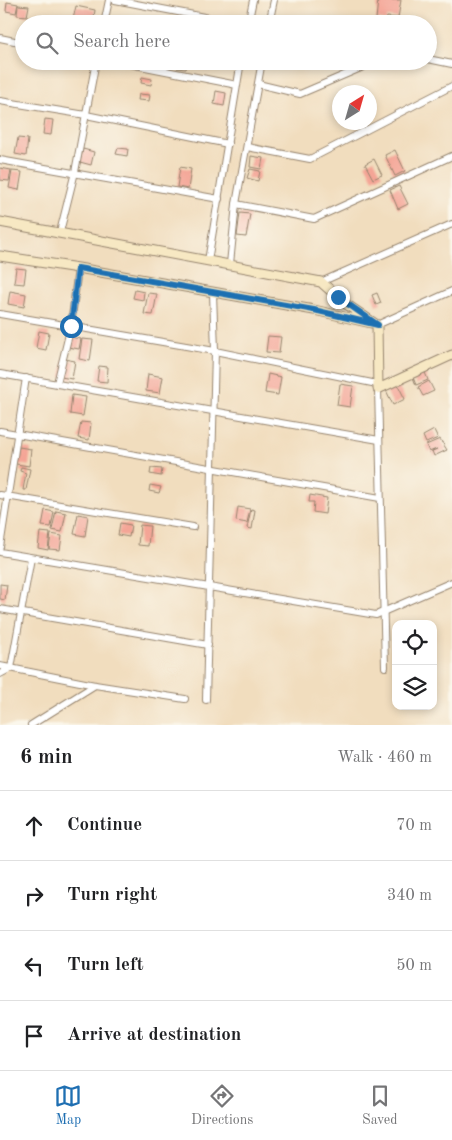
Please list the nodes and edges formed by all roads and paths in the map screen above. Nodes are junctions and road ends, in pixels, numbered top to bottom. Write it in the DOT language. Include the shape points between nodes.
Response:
graph roads {
  1 [pos="109,0"];
  2 [pos="115,0"];
  3 [pos="253,0"];
  4 [pos="274,0"];
  5 [pos="106,15"];
  6 [pos="194,15"];
  7 [pos="250,15"];
  8 [pos="271,15"];
  9 [pos="0,38"];
  10 [pos="15,41"];
  11 [pos="437,61"];
  12 [pos="452,64"];
  13 [pos="94,70"];
  14 [pos="161,70"];
  15 [pos="240,70"];
  16 [pos="260,70"];
  17 [pos="356,70"];
  18 [pos="258,84"];
  19 [pos="237,85"];
  20 [pos="452,86"];
  21 [pos="0,101"];
  22 [pos="86,114"];
  23 [pos="228,144"];
  24 [pos="247,147"];
  25 [pos="452,156"];
  26 [pos="0,160"];
  27 [pos="75,172"];
  28 [pos="219,199"];
  29 [pos="236,204"];
  30 [pos="0,222"];
  31 [pos="452,224"];
  32 [pos="60,232"];
  33 [pos="0,256"];
  34 [pos="208,261"];
  35 [pos="230,264"];
  36 [pos="78,268"];
  37 [pos="322,282"];
  38 [pos="452,291"];
  39 [pos="213,293"];
  40 [pos="0,314"];
  41 [pos="378,325"];
  42 [pos="71,326"];
  43 [pos="215,351"];
  44 [pos="452,355"];
  45 [pos="0,374"];
  46 [pos="26,378"];
  47 [pos="56,384"];
  48 [pos="377,386"];
  49 [pos="213,411"];
  50 [pos="0,431"];
  51 [pos="18,434"];
  52 [pos="379,440"];
  53 [pos="212,468"];
  54 [pos="0,494"];
  55 [pos="8,496"];
  56 [pos="380,498"];
  57 [pos="193,527"];
  58 [pos="0,547"];
  59 [pos="0,552"];
  60 [pos="30,558"];
  61 [pos="452,582"];
  62 [pos="209,586"];
  63 [pos="0,609"];
  64 [pos="21,612"];
  65 [pos="383,613"];
  66 [pos="208,645"];
  67 [pos="0,666"];
  68 [pos="385,667"];
  69 [pos="11,668"];
  70 [pos="0,674"];
  71 [pos="95,685"];
  72 [pos="185,698"];
  73 [pos="206,700"];
  74 [pos="31,725"];
  1 -- 5 [label="street"];
  2 -- 6 [label="street"];
  3 -- 7 [label="street"];
  4 -- 8 [label="street"];
  9 -- 10 [label="street"];
  11 -- 12 [label="street"];
  13 -- 22 [label="street"];
  14 -- 19 [label="street"];
  15 -- 19 [label="street"];
  16 -- 18 [label="street"];
  17 -- 18 [label="street" via="300,94"];
  18 -- 24 [label="street"];
  19 -- 23 [label="street"];
  20 -- 24 [label="street" via="310,159"];
  21 -- 22 [label="street"];
  22 -- 23 [label="street"];
  22 -- 27 [label="street"];
  23 -- 28 [label="street"];
  24 -- 29 [label="street"];
  25 -- 29 [label="street" via="314,219"];
  26 -- 27 [label="street"];
  27 -- 28 [label="street"];
  27 -- 32 [label="street"];
  28 -- 34 [label="street"];
  29 -- 35 [label="street"];
  30 -- 32 [label="street"];
  31 -- 37 [label="street"];
  32 -- 34 [label="street"];
  33 -- 36 [label="street"];
  34 -- 35 [label="street"];
  35 -- 37 [label="street"];
  36 -- 39 [label="street"];
  36 -- 42 [label="street"];
  37 -- 41 [label="street" via="346,304"];
  38 -- 41 [label="street"];
  39 -- 41 [label="street" via="314,310"];
  39 -- 43 [label="street"];
  40 -- 42 [label="street"];
  41 -- 48 [label="street"];
  42 -- 43 [label="street"];
  42 -- 47 [label="street"];
  43 -- 48 [label="street"];
  43 -- 49 [label="street"];
  44 -- 48 [label="street"];
  45 -- 46 [label="street"];
  46 -- 47 [label="street"];
  46 -- 51 [label="street"];
  47 -- 49 [label="street"];
  48 -- 52 [label="street"];
  49 -- 52 [label="street"];
  49 -- 53 [label="street"];
  50 -- 51 [label="street"];
  51 -- 53 [label="street"];
  51 -- 55 [label="street"];
  52 -- 56 [label="street"];
  53 -- 56 [label="street"];
  53 -- 62 [label="street"];
  54 -- 55 [label="street"];
  55 -- 57 [label="street"];
  55 -- 58 [label="street"];
  56 -- 65 [label="street"];
  59 -- 60 [label="street"];
  60 -- 62 [label="street"];
  60 -- 64 [label="street"];
  61 -- 65 [label="street"];
  62 -- 65 [label="street" via="376,615"];
  62 -- 66 [label="street"];
  63 -- 64 [label="street"];
  64 -- 66 [label="street"];
  64 -- 69 [label="street"];
  65 -- 68 [label="street"];
  66 -- 73 [label="street"];
  67 -- 69 [label="street"];
  69 -- 70 [label="street"];
  69 -- 71 [label="street"];
  71 -- 72 [label="street"];
  71 -- 74 [label="street"];
}
